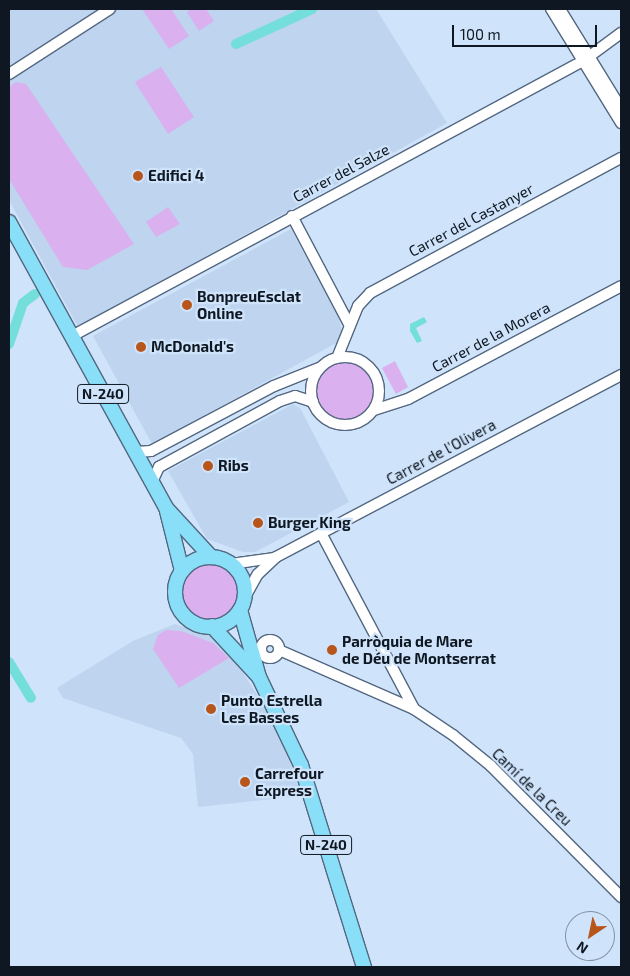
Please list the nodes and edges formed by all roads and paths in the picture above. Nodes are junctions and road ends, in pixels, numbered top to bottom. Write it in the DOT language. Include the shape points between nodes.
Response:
graph roads {
  1 [pos="110,9"];
  2 [pos="551,9"];
  3 [pos="560,9"];
  4 [pos="621,34"];
  5 [pos="586,58"];
  6 [pos="9,74"];
  7 [pos="621,108"];
  8 [pos="621,123"];
  9 [pos="621,158"];
  10 [pos="292,216"];
  11 [pos="9,222"];
  12 [pos="621,286"];
  13 [pos="349,324"];
  14 [pos="72,336"];
  15 [pos="337,358"];
  16 [pos="320,368"];
  17 [pos="621,375"];
  18 [pos="313,402"];
  19 [pos="374,410"];
  20 [pos="222,415"];
  21 [pos="231,427"];
  22 [pos="221,433"];
  23 [pos="136,452"];
  24 [pos="152,482"];
  25 [pos="166,508"];
  26 [pos="322,533"];
  27 [pos="211,557"];
  28 [pos="276,557"];
  29 [pos="231,564"];
  30 [pos="182,571"];
  31 [pos="242,603"];
  32 [pos="212,626"];
  33 [pos="279,650"];
  34 [pos="259,677"];
  35 [pos="401,684"];
  36 [pos="389,698"];
  37 [pos="414,709"];
  38 [pos="621,897"];
  39 [pos="364,967"];
  1 -- 6 [label="street"];
  2 -- 5 [label="street"];
  3 -- 5 [label="street"];
  4 -- 5 [label="street, Carrer del Salze"];
  5 -- 7 [label="street"];
  5 -- 8 [label="street"];
  5 -- 10 [label="street, Carrer del Salze"];
  9 -- 13 [label="street, Carrer del Castanyer" via="370,293 358,306"];
  10 -- 13 [label="street"];
  10 -- 14 [label="street, Carrer del Salze"];
  11 -- 14 [label="main road, N-240"];
  12 -- 19 [label="street, Carrer de la Morera" via="408,399"];
  13 -- 15 [label="street, Carrer del Castanyer"];
  14 -- 23 [label="main road, N-240"];
  15 -- 16 [label="street"];
  15 -- 19 [label="street" via="349,357 369,367 379,388"];
  16 -- 18 [label="street" via="312,384"];
  16 -- 20 [label="street" via="274,386"];
  17 -- 26 [label="street, Carrer de l'Olivera"];
  18 -- 19 [label="street" via="326,419 346,425 362,420"];
  18 -- 21 [label="street" via="291,397"];
  20 -- 21 [label="street"];
  20 -- 22 [label="street"];
  20 -- 23 [label="street" via="151,452"];
  21 -- 22 [label="street"];
  22 -- 24 [label="street" via="159,466"];
  23 -- 24 [label="main road, N-240"];
  24 -- 25 [label="main road, N-240"];
  25 -- 27 [label="main road, N-240"];
  25 -- 30 [label="main road, N-240"];
  26 -- 28 [label="street, Carrer de l'Olivera"];
  26 -- 35 [label="street, Camí de la Creu"];
  27 -- 29 [label="main road, N-240"];
  27 -- 30 [label="main road" via="195,560"];
  28 -- 29 [label="street, Carrer de l'Olivera"];
  28 -- 31 [label="street, Carrer de l'Olivera" via="258,574"];
  29 -- 31 [label="main road, N-240" via="244,581"];
  30 -- 32 [label="main road, N-240" via="176,587 181,610 192,621"];
  31 -- 32 [label="main road" via="228,622"];
  31 -- 34 [label="main road, N-240"];
  32 -- 34 [label="main road, N-240"];
  33 -- 36 [label="street, Camí de la Creu"];
  34 -- 39 [label="main road, N-240" via="301,764"];
  35 -- 36 [label="street"];
  35 -- 37 [label="street, Camí de la Creu"];
  36 -- 37 [label="street, Camí de la Creu"];
  37 -- 38 [label="street, Camí de la Creu" via="491,766"];
}
